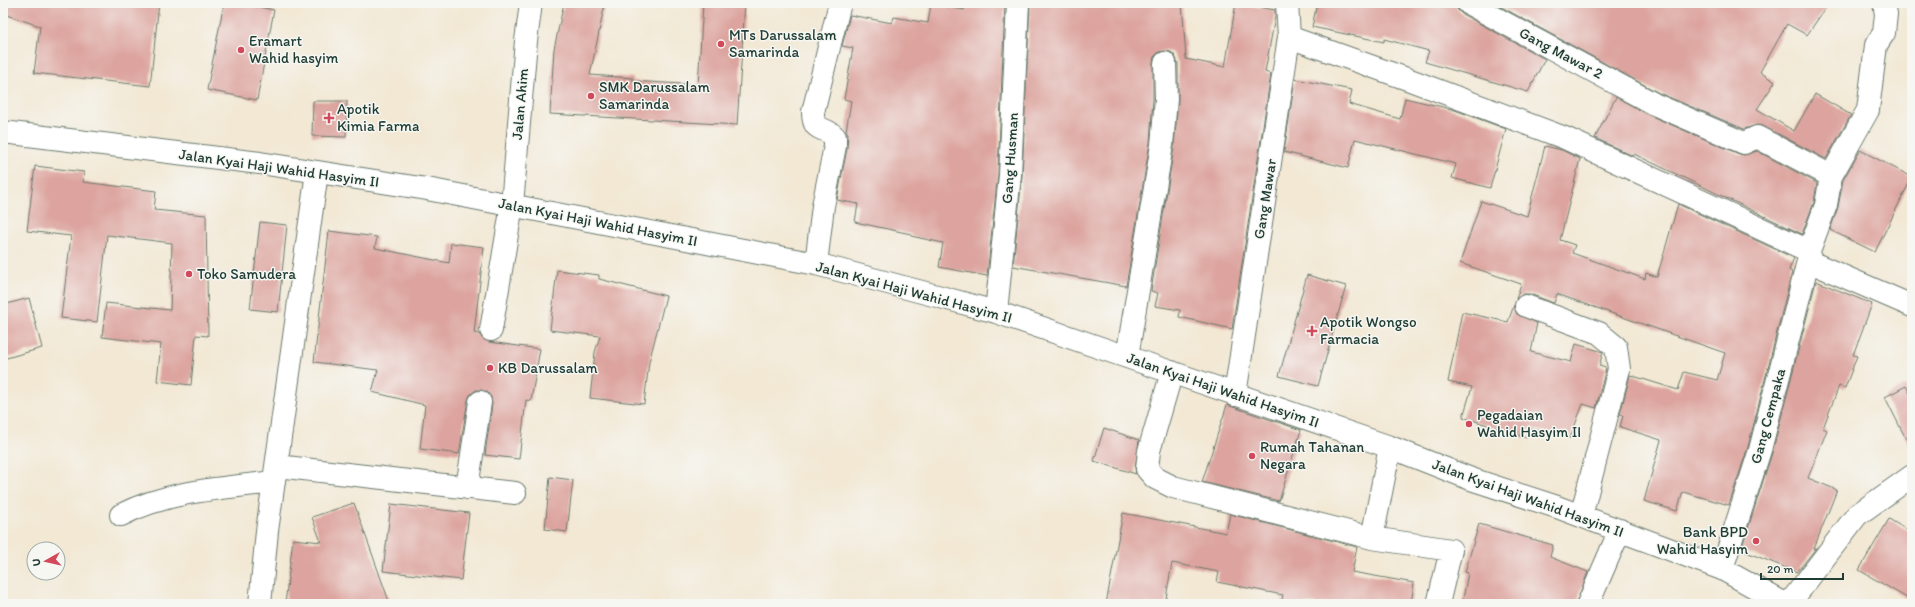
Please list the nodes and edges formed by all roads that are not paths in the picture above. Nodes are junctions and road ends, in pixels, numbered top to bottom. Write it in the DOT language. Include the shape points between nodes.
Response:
graph roads {
  1 [pos="530,3"];
  2 [pos="840,3"];
  3 [pos="1018,3"];
  4 [pos="1287,3"];
  5 [pos="1468,3"];
  6 [pos="1889,7"];
  7 [pos="1289,37"];
  8 [pos="1165,63"];
  9 [pos="3,132"];
  10 [pos="317,172"];
  11 [pos="1831,176"];
  12 [pos="512,205"];
  13 [pos="1809,256"];
  14 [pos="816,264"];
  15 [pos="1526,306"];
  16 [pos="1912,306"];
  17 [pos="996,312"];
  18 [pos="491,330"];
  19 [pos="1127,357"];
  20 [pos="1172,372"];
  21 [pos="1235,395"];
  22 [pos="480,402"];
  23 [pos="1390,447"];
  24 [pos="276,474"];
  25 [pos="1912,476"];
  26 [pos="467,488"];
  27 [pos="515,493"];
  28 [pos="121,515"];
  29 [pos="1581,516"];
  30 [pos="1620,530"];
  31 [pos="1372,538"];
  32 [pos="1722,569"];
  33 [pos="260,604"];
  34 [pos="1438,604"];
  35 [pos="1588,604"];
  36 [pos="1785,604"];
  37 [pos="1789,604"];
  1 -- 12 [label="street, Jalan Ahim"];
  2 -- 14 [label="street" via="813,112 814,124 835,137"];
  3 -- 17 [label="street, Gang Husman" via="1010,175"];
  4 -- 7 [label="street, Gang Mawar"];
  5 -- 11 [label="street, Gang Mawar 2" via="1654,104 1744,143 1757,137"];
  6 -- 11 [label="street, Gang Cempaka" via="1884,33 1876,46 1868,110"];
  7 -- 13 [label="street" via="1565,138"];
  7 -- 21 [label="street, Gang Mawar"];
  8 -- 19 [label="street" via="1166,99 1162,145"];
  9 -- 10 [label="street, Jalan Kyai Haji Wahid Hasyim II"];
  10 -- 12 [label="street, Jalan Kyai Haji Wahid Hasyim II"];
  10 -- 24 [label="street"];
  11 -- 13 [label="street, Gang Cempaka" via="1826,205"];
  12 -- 14 [label="street, Jalan Kyai Haji Wahid Hasyim II"];
  12 -- 18 [label="street, Jalan Ahim"];
  13 -- 16 [label="street"];
  13 -- 32 [label="street, Gang Cempaka" via="1760,450"];
  14 -- 17 [label="street, Jalan Kyai Haji Wahid Hasyim II"];
  15 -- 29 [label="street" via="1599,333 1616,347 1619,369"];
  17 -- 19 [label="street, Jalan Kyai Haji Wahid Hasyim II"];
  19 -- 20 [label="street, Jalan Kyai Haji Wahid Hasyim II"];
  20 -- 21 [label="street, Jalan Kyai Haji Wahid Hasyim II"];
  20 -- 31 [label="street" via="1149,451 1147,469 1155,478 1173,487"];
  21 -- 23 [label="street, Jalan Kyai Haji Wahid Hasyim II"];
  22 -- 26 [label="street"];
  23 -- 29 [label="street, Jalan Kyai Haji Wahid Hasyim II" via="1471,479 1558,506"];
  23 -- 31 [label="street"];
  24 -- 26 [label="street"];
  24 -- 28 [label="street" via="139,506"];
  24 -- 33 [label="street"];
  25 -- 37 [label="street" via="1857,516"];
  26 -- 27 [label="street"];
  29 -- 30 [label="street, Jalan Kyai Haji Wahid Hasyim II"];
  30 -- 32 [label="street, Jalan Kyai Haji Wahid Hasyim II"];
  30 -- 35 [label="street"];
  31 -- 34 [label="street" via="1451,550"];
  32 -- 36 [label="street, Jalan Kyai Haji Wahid Hasyim II"];
}
